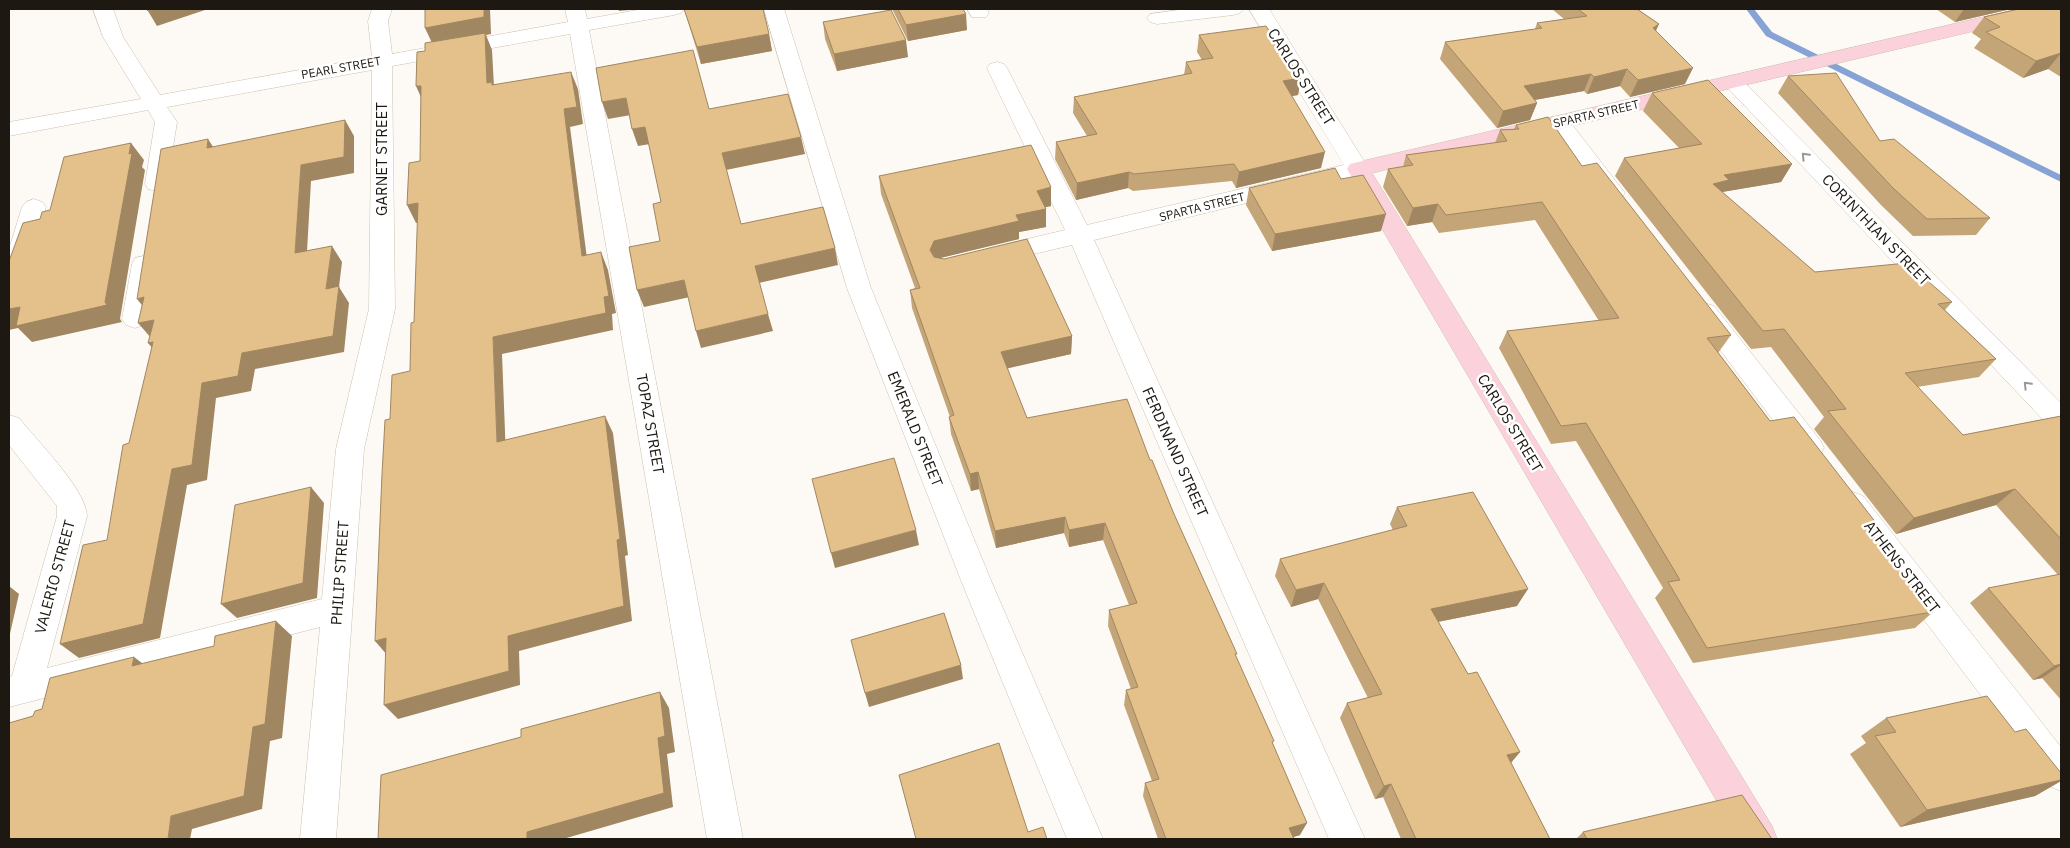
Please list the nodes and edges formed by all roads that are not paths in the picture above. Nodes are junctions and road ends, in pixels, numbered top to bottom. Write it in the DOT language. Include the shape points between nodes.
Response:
graph roads {
  1 [pos="103,9"];
  2 [pos="674,9"];
  3 [pos="774,9"];
  4 [pos="1233,9"];
  5 [pos="1259,9"];
  6 [pos="2042,9"];
  7 [pos="374,13"];
  8 [pos="577,17"];
  9 [pos="1156,18"];
  10 [pos="382,60"];
  11 [pos="997,68"];
  12 [pos="1733,82"];
  13 [pos="155,102"];
  14 [pos="1559,123"];
  15 [pos="9,129"];
  16 [pos="1358,169"];
  17 [pos="154,201"];
  18 [pos="1625,209"];
  19 [pos="24,220"];
  20 [pos="1080,236"];
  21 [pos="148,240"];
  22 [pos="974,260"];
  23 [pos="9,287"];
  24 [pos="1692,296"];
  25 [pos="382,309"];
  26 [pos="135,319"];
  27 [pos="2061,420"];
  28 [pos="9,426"];
  29 [pos="338,609"];
  30 [pos="17,690"];
  31 [pos="2061,774"];
  32 [pos="318,839"];
  33 [pos="726,839"];
  34 [pos="1085,839"];
  35 [pos="1347,839"];
  36 [pos="1759,839"];
  1 -- 13 [label="street" via="113,37"];
  2 -- 8 [label="street, PEARL STREET"];
  3 -- 34 [label="street, EMERALD STREET" via="859,288 973,574"];
  4 -- 9 [label="street"];
  5 -- 16 [label="street, CARLOS STREET"];
  6 -- 12 [label="street, SPARTA STREET"];
  7 -- 10 [label="street, GARNET STREET"];
  8 -- 10 [label="street, PEARL STREET"];
  8 -- 33 [label="street, TOPAZ STREET"];
  10 -- 13 [label="street, PEARL STREET"];
  10 -- 25 [label="street, GARNET STREET"];
  11 -- 20 [label="street, FERDINAND STREET"];
  12 -- 14 [label="street, SPARTA STREET"];
  27 -- 12 [label="street, CORINTHIAN STREET, one-way"];
  13 -- 15 [label="street, PEARL STREET"];
  13 -- 17 [label="street" via="166,122"];
  14 -- 16 [label="street, SPARTA STREET"];
  14 -- 18 [label="street"];
  16 -- 20 [label="street, SPARTA STREET"];
  16 -- 36 [label="street, CARLOS STREET"];
  19 -- 23 [label="street"];
  20 -- 22 [label="street, SPARTA STREET"];
  20 -- 35 [label="street, FERDINAND STREET"];
  21 -- 26 [label="street"];
  24 -- 31 [label="street, ATHENS STREET"];
  25 -- 29 [label="street, PHILIP STREET" via="350,449"];
  28 -- 30 [label="street, VALERIO STREET" via="72,506 72,516"];
  29 -- 30 [label="street"];
  29 -- 32 [label="street, PHILIP STREET"];
}
